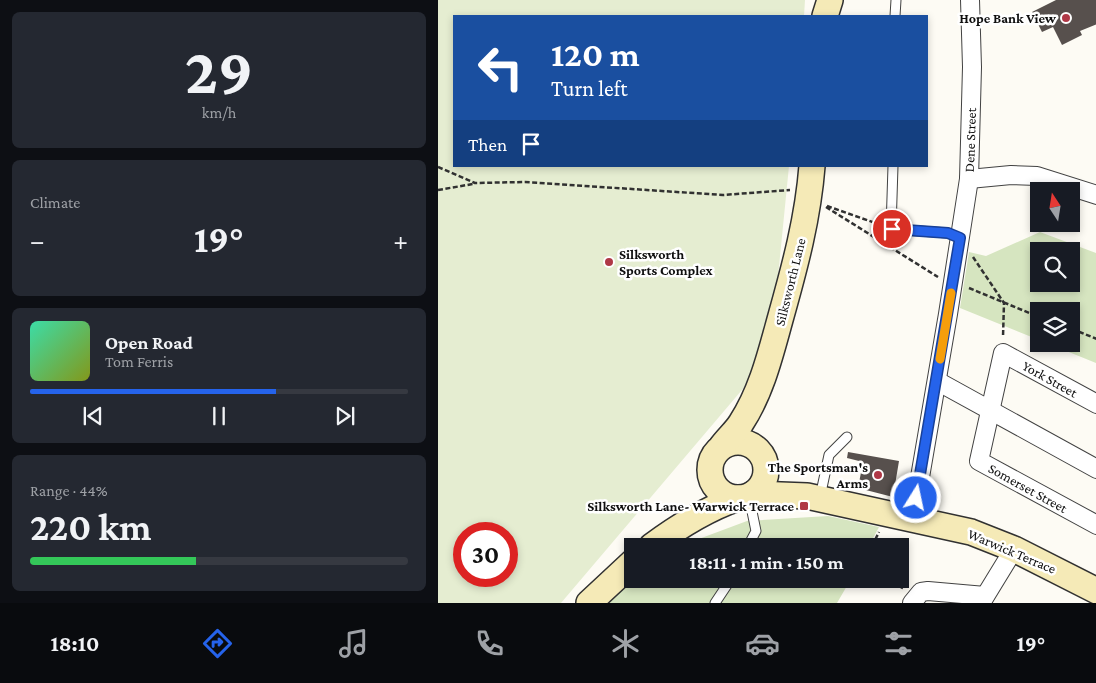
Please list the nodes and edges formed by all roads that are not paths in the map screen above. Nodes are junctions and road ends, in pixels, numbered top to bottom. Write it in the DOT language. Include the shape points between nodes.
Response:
graph roads {
  1 [pos="830,0"];
  2 [pos="896,0"];
  3 [pos="970,0"];
  4 [pos="825,15"];
  5 [pos="895,15"];
  6 [pos="812,167"];
  7 [pos="893,167"];
  8 [pos="969,179"];
  9 [pos="1096,195"];
  10 [pos="960,238"];
  11 [pos="1003,354"];
  12 [pos="937,381"];
  13 [pos="756,394"];
  14 [pos="1096,404"];
  15 [pos="992,410"];
  16 [pos="847,437"];
  17 [pos="722,446"];
  18 [pos="763,459"];
  19 [pos="1096,469"];
  20 [pos="710,479"];
  21 [pos="747,496"];
  22 [pos="813,498"];
  23 [pos="913,518"];
  24 [pos="680,525"];
  25 [pos="1096,525"];
  26 [pos="663,538"];
  27 [pos="752,538"];
  28 [pos="1014,549"];
  29 [pos="624,570"];
  30 [pos="725,588"];
  31 [pos="1096,591"];
  32 [pos="917,598"];
  33 [pos="983,599"];
  34 [pos="589,603"];
  35 [pos="715,603"];
  1 -- 4 [label="street"];
  2 -- 5 [label="lane"];
  3 -- 8 [label="street, Dene Street"];
  6 -- 13 [label="street, Silksworth Lane" via="799,252 770,357"];
  7 -- 10 [label="lane" via="892,229 948,233"];
  8 -- 9 [label="street, Dene Street" via="1037,176"];
  8 -- 10 [label="street"];
  10 -- 12 [label="street"];
  11 -- 14 [label="street, York Street"];
  11 -- 15 [label="street, Somerset Street"];
  12 -- 15 [label="street"];
  12 -- 23 [label="street"];
  13 -- 17 [label="street, Silksworth Lane" via="741,423"];
  13 -- 18 [label="street, Silksworth Lane" via="756,428"];
  15 -- 19 [label="street"];
  15 -- 25 [label="street, Somerset Street" via="980,461"];
  16 -- 22 [label="lane" via="829,455"];
  17 -- 18 [label="street" via="743,442 753,446"];
  17 -- 20 [label="street, Silksworth Lane" via="711,460"];
  18 -- 21 [label="street, Silksworth Lane" via="765,477 760,488"];
  18 -- 22 [label="street, Warwick Terrace" via="788,486"];
  20 -- 21 [label="street" via="726,496"];
  20 -- 24 [label="street, Silksworth Lane" via="700,502"];
  21 -- 22 [label="street, Warwick Terrace"];
  21 -- 24 [label="street, Silksworth Lane" via="715,506"];
  21 -- 27 [label="lane" via="756,531"];
  22 -- 23 [label="street, Warwick Terrace"];
  23 -- 28 [label="street, Warwick Terrace" via="971,532"];
  24 -- 26 [label="street, Silksworth Lane"];
  28 -- 31 [label="street, Warwick Terrace"];
  28 -- 33 [label="street"];
  29 -- 34 [label="street"];
  30 -- 35 [label="lane"];
  32 -- 33 [label="street" via="928,591"];
}
